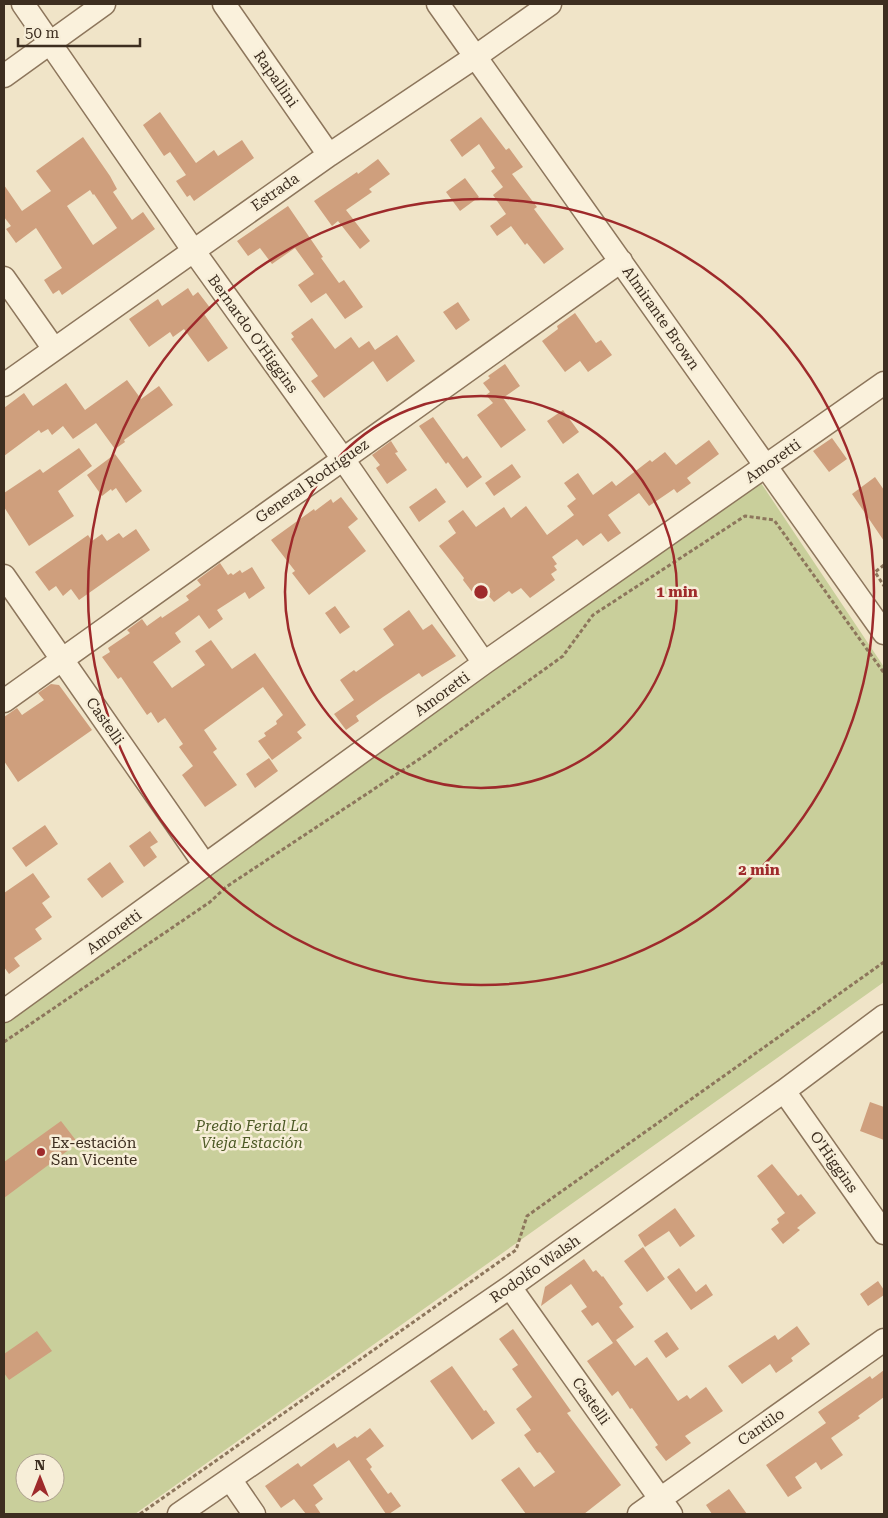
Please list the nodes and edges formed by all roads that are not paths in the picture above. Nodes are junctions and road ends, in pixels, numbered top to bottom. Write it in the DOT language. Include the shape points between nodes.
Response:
graph roads {
  1 [pos="22,4"];
  2 [pos="104,4"];
  3 [pos="224,4"];
  4 [pos="438,4"];
  5 [pos="550,4"];
  6 [pos="50,42"];
  7 [pos="476,57"];
  8 [pos="4,76"];
  9 [pos="329,155"];
  10 [pos="193,250"];
  11 [pos="621,261"];
  12 [pos="4,278"];
  13 [pos="54,349"];
  14 [pos="884,383"];
  15 [pos="4,385"];
  16 [pos="343,459"];
  17 [pos="766,466"];
  18 [pos="4,576"];
  19 [pos="884,633"];
  20 [pos="62,659"];
  21 [pos="484,663"];
  22 [pos="4,701"];
  23 [pos="205,866"];
  24 [pos="4,1012"];
  25 [pos="884,1016"];
  26 [pos="784,1091"];
  27 [pos="884,1233"];
  28 [pos="510,1288"];
  29 [pos="884,1340"];
  30 [pos="230,1479"];
  31 [pos="666,1506"];
  32 [pos="179,1514"];
  33 [pos="254,1514"];
  34 [pos="639,1514"];
  1 -- 6 [label="street, Bernardo O'Higgins"];
  2 -- 6 [label="street"];
  3 -- 9 [label="street, Rapallini"];
  4 -- 7 [label="street, Almirante Brown"];
  5 -- 7 [label="street, Estrada"];
  6 -- 8 [label="street"];
  6 -- 10 [label="street, Bernardo O'Higgins"];
  7 -- 9 [label="street, Estrada"];
  7 -- 11 [label="street, Almirante Brown"];
  9 -- 10 [label="street, Estrada"];
  10 -- 13 [label="street, Estrada"];
  10 -- 16 [label="street, Bernardo O'Higgins"];
  11 -- 16 [label="street, General Rodríguez"];
  11 -- 17 [label="street, Almirante Brown"];
  12 -- 13 [label="street"];
  13 -- 15 [label="street, Estrada"];
  14 -- 17 [label="street, Amoretti"];
  16 -- 20 [label="street, General Rodríguez"];
  16 -- 21 [label="street, Bernardo O'Higgins"];
  17 -- 19 [label="street, Almirante Brown"];
  17 -- 21 [label="street, Amoretti"];
  18 -- 20 [label="street, Castelli"];
  20 -- 22 [label="street, General Rodríguez"];
  20 -- 23 [label="street, Castelli"];
  21 -- 23 [label="street, Amoretti"];
  23 -- 24 [label="street, Amoretti"];
  25 -- 26 [label="street, Rodolfo Walsh"];
  26 -- 27 [label="street, O'Higgins"];
  26 -- 28 [label="street, Rodolfo Walsh"];
  28 -- 30 [label="street, Rodolfo Walsh"];
  28 -- 31 [label="street, Castelli"];
  29 -- 31 [label="street, Cantilo"];
  30 -- 32 [label="street, Rodolfo Walsh"];
  30 -- 33 [label="street"];
  31 -- 34 [label="street, Cantilo"];
}
